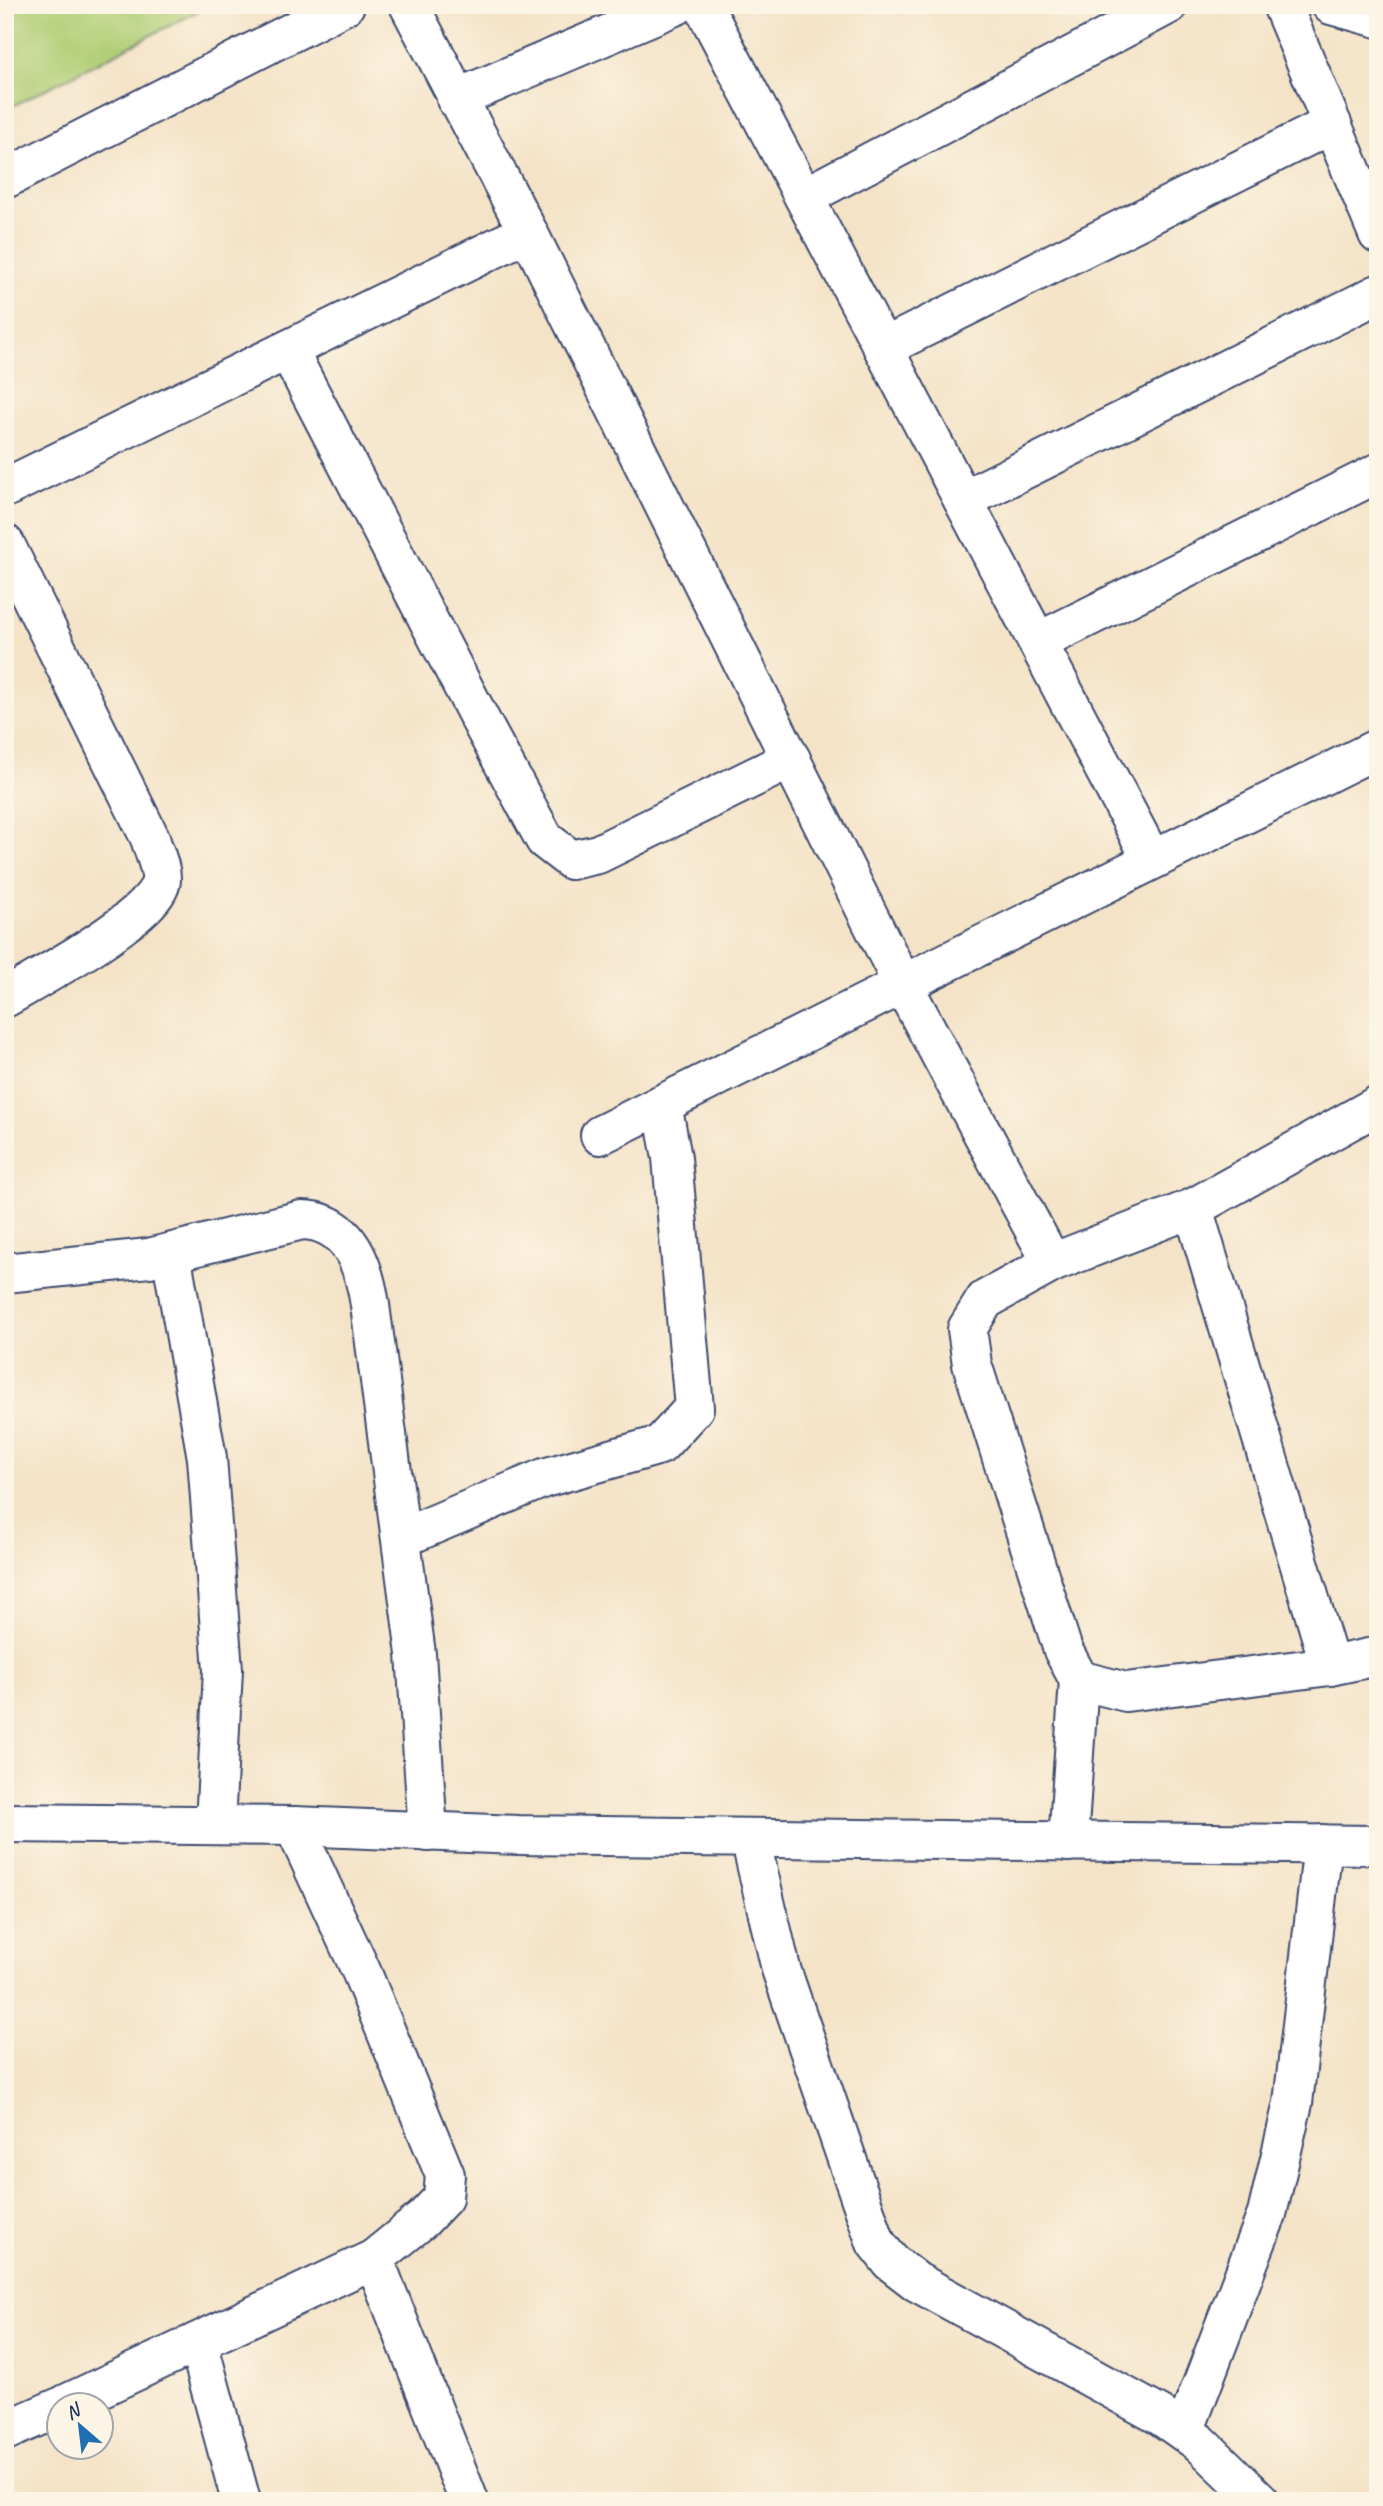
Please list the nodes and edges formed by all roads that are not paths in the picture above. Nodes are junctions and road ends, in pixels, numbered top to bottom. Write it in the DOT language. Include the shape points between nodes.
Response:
graph roads {
  1 [pos="345,5"];
  2 [pos="409,5"];
  3 [pos="677,5"];
  4 [pos="703,5"];
  5 [pos="1168,5"];
  6 [pos="1282,5"];
  7 [pos="1331,5"];
  8 [pos="1378,18"];
  9 [pos="456,99"];
  10 [pos="1332,124"];
  11 [pos="5,179"];
  12 [pos="804,197"];
  13 [pos="528,232"];
  14 [pos="1378,234"];
  15 [pos="1378,294"];
  16 [pos="883,348"];
  17 [pos="288,349"];
  18 [pos="1378,473"];
  19 [pos="5,488"];
  20 [pos="963,500"];
  21 [pos="5,544"];
  22 [pos="1038,642"];
  23 [pos="1378,748"];
  24 [pos="790,759"];
  25 [pos="1152,860"];
  26 [pos="903,985"];
  27 [pos="5,998"];
  28 [pos="662,1104"];
  29 [pos="1378,1105"];
  30 [pos="600,1135"];
  31 [pos="1193,1208"];
  32 [pos="171,1253"];
  33 [pos="1052,1263"];
  34 [pos="5,1273"];
  35 [pos="402,1538"];
  36 [pos="1378,1656"];
  37 [pos="1330,1666"];
  38 [pos="1079,1680"];
  39 [pos="5,1823"];
  40 [pos="215,1825"];
  41 [pos="294,1826"];
  42 [pos="428,1832"];
  43 [pos="750,1838"];
  44 [pos="1068,1842"];
  45 [pos="1323,1844"];
  46 [pos="1378,1844"];
  47 [pos="374,2259"];
  48 [pos="198,2342"];
  49 [pos="96,2390"];
  50 [pos="46,2413"];
  51 [pos="5,2431"];
  52 [pos="1184,2432"];
  53 [pos="241,2501"];
  54 [pos="468,2501"];
  55 [pos="1260,2501"];
  1 -- 11 [label="street"];
  2 -- 9 [label="street"];
  3 -- 9 [label="street"];
  4 -- 12 [label="street"];
  5 -- 12 [label="street"];
  6 -- 10 [label="street"];
  7 -- 8 [label="street"];
  9 -- 13 [label="street"];
  10 -- 14 [label="street"];
  10 -- 16 [label="street"];
  12 -- 16 [label="street"];
  13 -- 17 [label="street"];
  13 -- 24 [label="street"];
  15 -- 20 [label="street"];
  16 -- 20 [label="street"];
  17 -- 19 [label="street"];
  17 -- 24 [label="street" via="545,839 571,860 598,853"];
  18 -- 22 [label="street"];
  20 -- 22 [label="street"];
  21 -- 27 [label="street" via="150,838 162,880 152,902 133,919"];
  22 -- 25 [label="street"];
  23 -- 25 [label="street"];
  24 -- 26 [label="street"];
  25 -- 26 [label="street"];
  26 -- 28 [label="street"];
  26 -- 33 [label="street"];
  28 -- 30 [label="street"];
  28 -- 35 [label="street" via="672,1158 694,1408 660,1445 544,1478"];
  29 -- 31 [label="street"];
  31 -- 33 [label="street"];
  31 -- 37 [label="street"];
  32 -- 34 [label="street"];
  32 -- 35 [label="street" via="302,1220 319,1220 338,1230 366,1275"];
  32 -- 40 [label="street" via="207,1458 223,1670"];
  33 -- 38 [label="street" via="985,1300 967,1329 972,1364 1063,1650"];
  35 -- 42 [label="street" via="416,1654"];
  36 -- 37 [label="street"];
  37 -- 38 [label="street" via="1126,1692"];
  38 -- 44 [label="street"];
  39 -- 40 [label="street"];
  40 -- 41 [label="street"];
  41 -- 42 [label="street"];
  41 -- 47 [label="street" via="362,1972 445,2175 443,2198"];
  42 -- 43 [label="street"];
  43 -- 44 [label="street"];
  43 -- 52 [label="street" via="781,1969 876,2243 917,2282"];
  44 -- 45 [label="street"];
  45 -- 46 [label="street"];
  45 -- 52 [label="street" via="1293,2103 1270,2202"];
  47 -- 48 [label="street"];
  47 -- 54 [label="street"];
  48 -- 49 [label="street"];
  48 -- 53 [label="street"];
  50 -- 51 [label="street"];
  52 -- 55 [label="street"];
}
